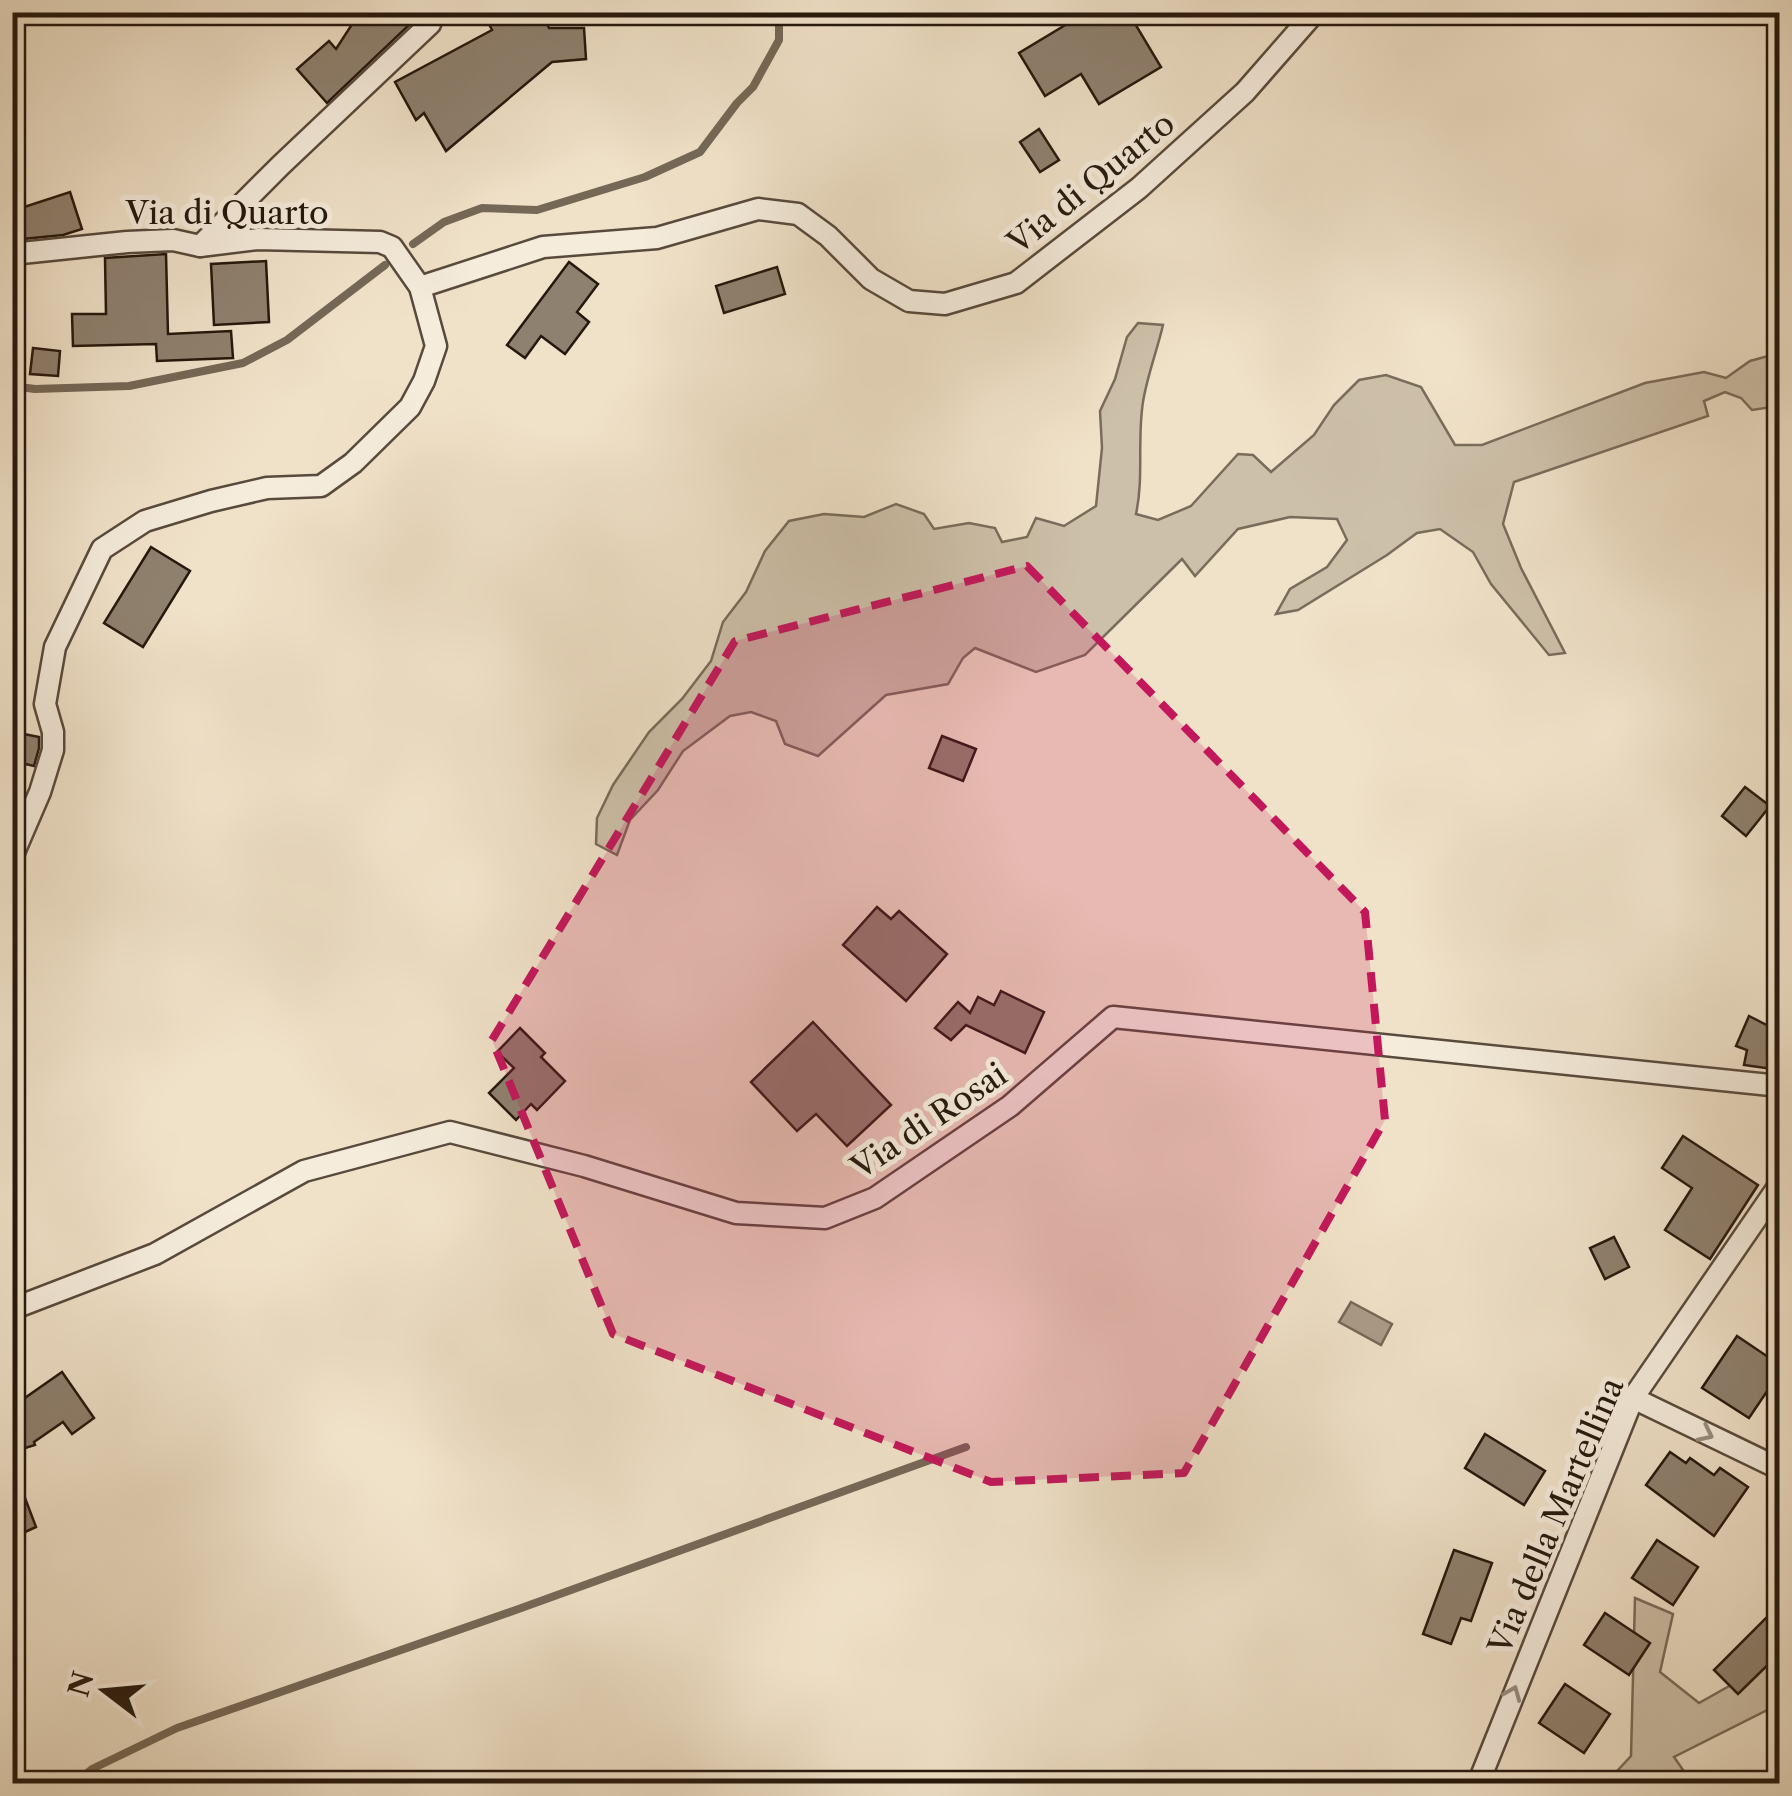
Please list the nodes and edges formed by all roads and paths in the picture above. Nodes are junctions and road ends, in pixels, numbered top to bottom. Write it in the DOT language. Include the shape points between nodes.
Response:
graph roads {
  1 [pos="434,12"];
  2 [pos="1315,12"];
  3 [pos="200,246"];
  4 [pos="12,254"];
  5 [pos="420,286"];
  6 [pos="12,856"];
  7 [pos="1780,1086"];
  8 [pos="1780,1184"];
  9 [pos="12,1309"];
  10 [pos="1633,1398"];
  11 [pos="1780,1469"];
  12 [pos="1478,1784"];
  1 -- 3 [label="street" via="430,24"];
  2 -- 5 [label="street, Via di Quarto" via="1245,92 1166,164 1016,283 946,304 909,301 871,279 798,214 758,209 657,238 542,247"];
  3 -- 4 [label="street, Via di Quarto" via="173,240"];
  3 -- 5 [label="street, Via di Quarto" via="258,239 380,242 392,247"];
  5 -- 6 [label="street, Via di Quarto" via="436,346 424,381 410,407 352,462 321,486 267,488 211,501 145,521 102,549 55,648 45,704 52,750"];
  7 -- 9 [label="street, Via di Rosai" via="1113,1017 1010,1106 875,1198 825,1218 736,1213 450,1132 304,1171 155,1254"];
  8 -- 10 [label="street, Via della Martellina"];
  10 -- 11 [label="street, one-way"];
  12 -- 10 [label="street, Via della Martellina, one-way"];
}
